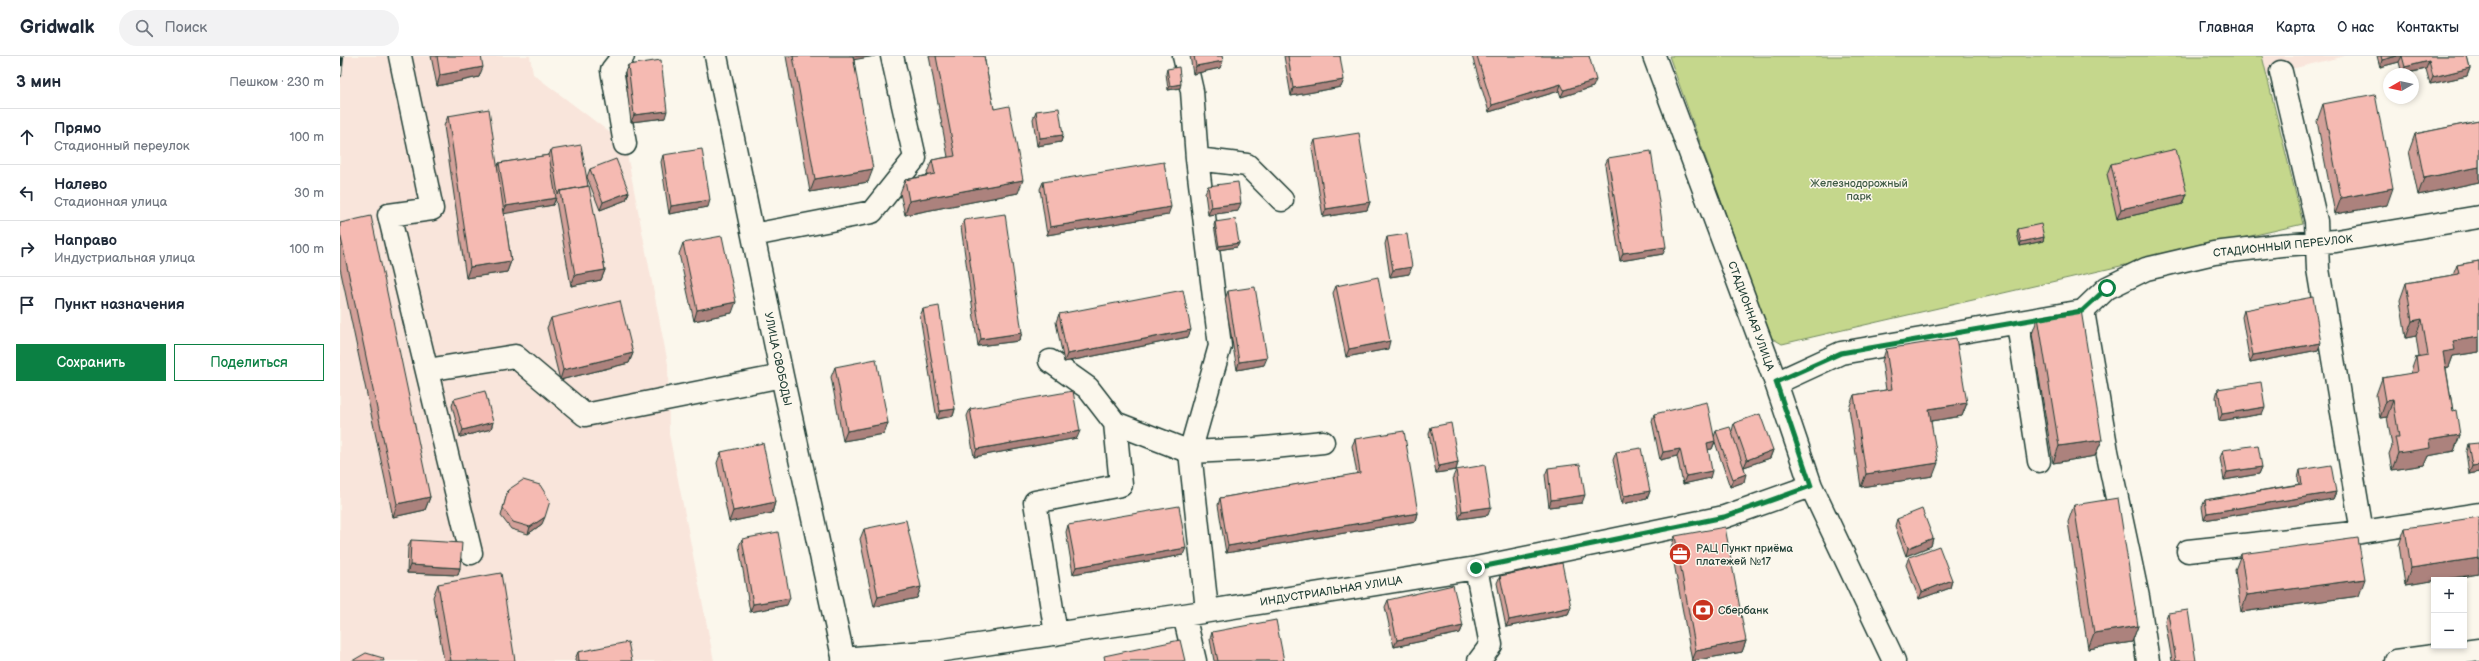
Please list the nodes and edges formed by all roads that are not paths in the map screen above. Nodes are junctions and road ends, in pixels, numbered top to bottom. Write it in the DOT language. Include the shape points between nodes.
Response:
graph roads {
  1 [pos="400,56"];
  2 [pos="623,56"];
  3 [pos="716,56"];
  4 [pos="892,56"];
  5 [pos="1184,56"];
  6 [pos="1654,56"];
  7 [pos="2281,72"];
  8 [pos="625,144"];
  9 [pos="1197,159"];
  10 [pos="1282,200"];
  11 [pos="2479,217"];
  12 [pos="753,235"];
  13 [pos="2316,243"];
  14 [pos="2082,311"];
  15 [pos="2018,324"];
  16 [pos="1050,361"];
  17 [pos="427,370"];
  18 [pos="782,376"];
  19 [pos="1776,382"];
  20 [pos="1115,424"];
  21 [pos="1323,442"];
  22 [pos="1190,452"];
  23 [pos="2039,461"];
  24 [pos="1811,486"];
  25 [pos="2479,514"];
  26 [pos="2362,532"];
  27 [pos="2188,551"];
  28 [pos="471,553"];
  29 [pos="1476,568"];
  30 [pos="1207,610"];
  31 [pos="1184,615"];
  32 [pos="1056,634"];
  33 [pos="2479,650"];
  34 [pos="937,656"];
  35 [pos="844,660"];
  36 [pos="1195,661"];
  37 [pos="1479,661"];
  38 [pos="1894,661"];
  39 [pos="2148,661"];
  40 [pos="2396,661"];
  1 -- 17 [label="street" via="432,208 389,215"];
  2 -- 8 [label="street" via="612,70"];
  3 -- 12 [label="street, УЛИЦА СВОБОДЫ"];
  4 -- 12 [label="street" via="915,158 872,212"];
  5 -- 9 [label="street" via="1192,91"];
  6 -- 19 [label="street, СТАДИОННАЯ УЛИЦА"];
  7 -- 13 [label="street" via="2316,221"];
  9 -- 10 [label="street" via="1247,165"];
  9 -- 22 [label="street" via="1220,346"];
  11 -- 13 [label="street, СТАДИОННЫЙ ПЕРЕУЛОК"];
  12 -- 18 [label="street, УЛИЦА СВОБОДЫ"];
  13 -- 14 [label="street, СТАДИОННЫЙ ПЕРЕУЛОК" via="2214,253 2146,269 2107,288"];
  13 -- 26 [label="street" via="2318,269"];
  14 -- 15 [label="street"];
  14 -- 39 [label="street" via="2107,451 2138,597"];
  15 -- 19 [label="street" via="1841,353"];
  15 -- 23 [label="street"];
  16 -- 20 [label="street" via="1088,388"];
  17 -- 18 [label="street" via="515,356 585,415"];
  17 -- 28 [label="street"];
  18 -- 35 [label="street, УЛИЦА СВОБОДЫ"];
  19 -- 24 [label="street, СТАДИОННАЯ УЛИЦА"];
  20 -- 22 [label="street"];
  20 -- 32 [label="street" via="1121,485 1034,502"];
  21 -- 22 [label="street"];
  22 -- 30 [label="street"];
  24 -- 29 [label="street, ИНДУСТРИАЛЬНАЯ УЛИЦА" via="1724,517"];
  24 -- 38 [label="street, СТАДИОННАЯ УЛИЦА"];
  25 -- 26 [label="street"];
  26 -- 27 [label="street"];
  29 -- 30 [label="street, ИНДУСТРИАЛЬНАЯ УЛИЦА"];
  29 -- 37 [label="street" via="1491,645"];
  30 -- 31 [label="street, ИНДУСТРИАЛЬНАЯ УЛИЦА"];
  31 -- 32 [label="street, ИНДУСТРИАЛЬНАЯ УЛИЦА"];
  31 -- 36 [label="street"];
  32 -- 34 [label="street, ИНДУСТРИАЛЬНАЯ УЛИЦА"];
  33 -- 40 [label="street"];
  34 -- 35 [label="street, ИНДУСТРИАЛЬНАЯ УЛИЦА"];
}
